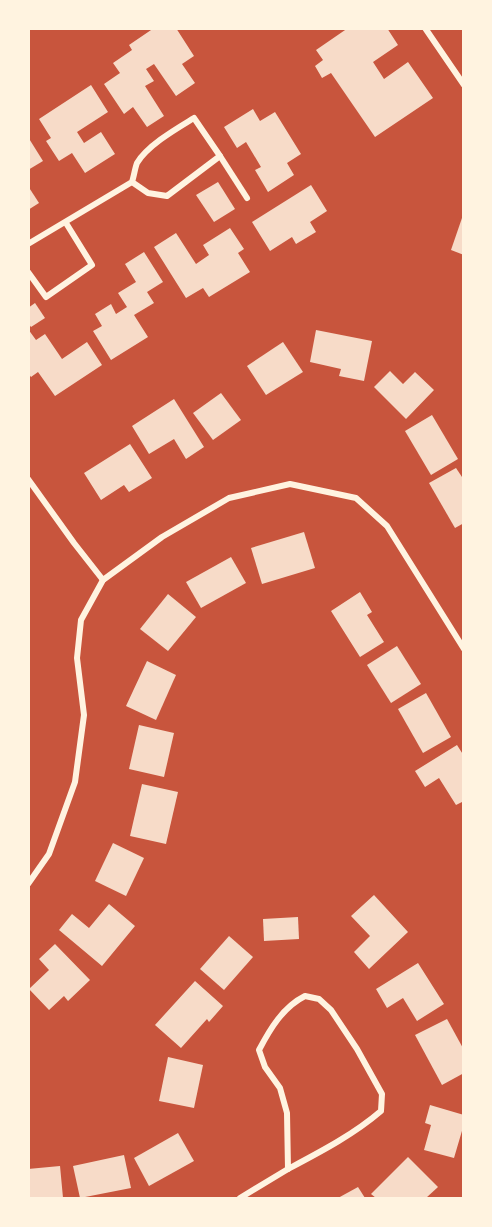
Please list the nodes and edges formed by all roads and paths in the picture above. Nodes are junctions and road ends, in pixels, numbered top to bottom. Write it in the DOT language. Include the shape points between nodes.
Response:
graph roads {
  1 [pos="425,28"];
  2 [pos="464,85"];
  3 [pos="220,156"];
  4 [pos="132,182"];
  5 [pos="247,198"];
  6 [pos="66,223"];
  7 [pos="28,244"];
  8 [pos="28,272"];
  9 [pos="28,479"];
  10 [pos="103,580"];
  11 [pos="464,649"];
  12 [pos="28,884"];
  13 [pos="288,1169"];
  14 [pos="240,1198"];
  1 -- 2 [label="street"];
  3 -- 4 [label="street" via="167,196 148,193"];
  3 -- 4 [label="street" via="194,118 169,133 137,163"];
  3 -- 5 [label="street"];
  4 -- 6 [label="street"];
  6 -- 7 [label="street"];
  6 -- 8 [label="street" via="92,265 46,297"];
  9 -- 10 [label="street"];
  10 -- 11 [label="street" via="162,537 229,498 290,484 356,498 387,526"];
  10 -- 12 [label="street" via="81,620 77,658 84,715 75,782 50,854"];
  13 -- 13 [label="street" via="381,1111 382,1094 331,1010 319,999 304,996 277,1020 259,1050 280,1088 287,1113"];
  13 -- 14 [label="street"];
}
